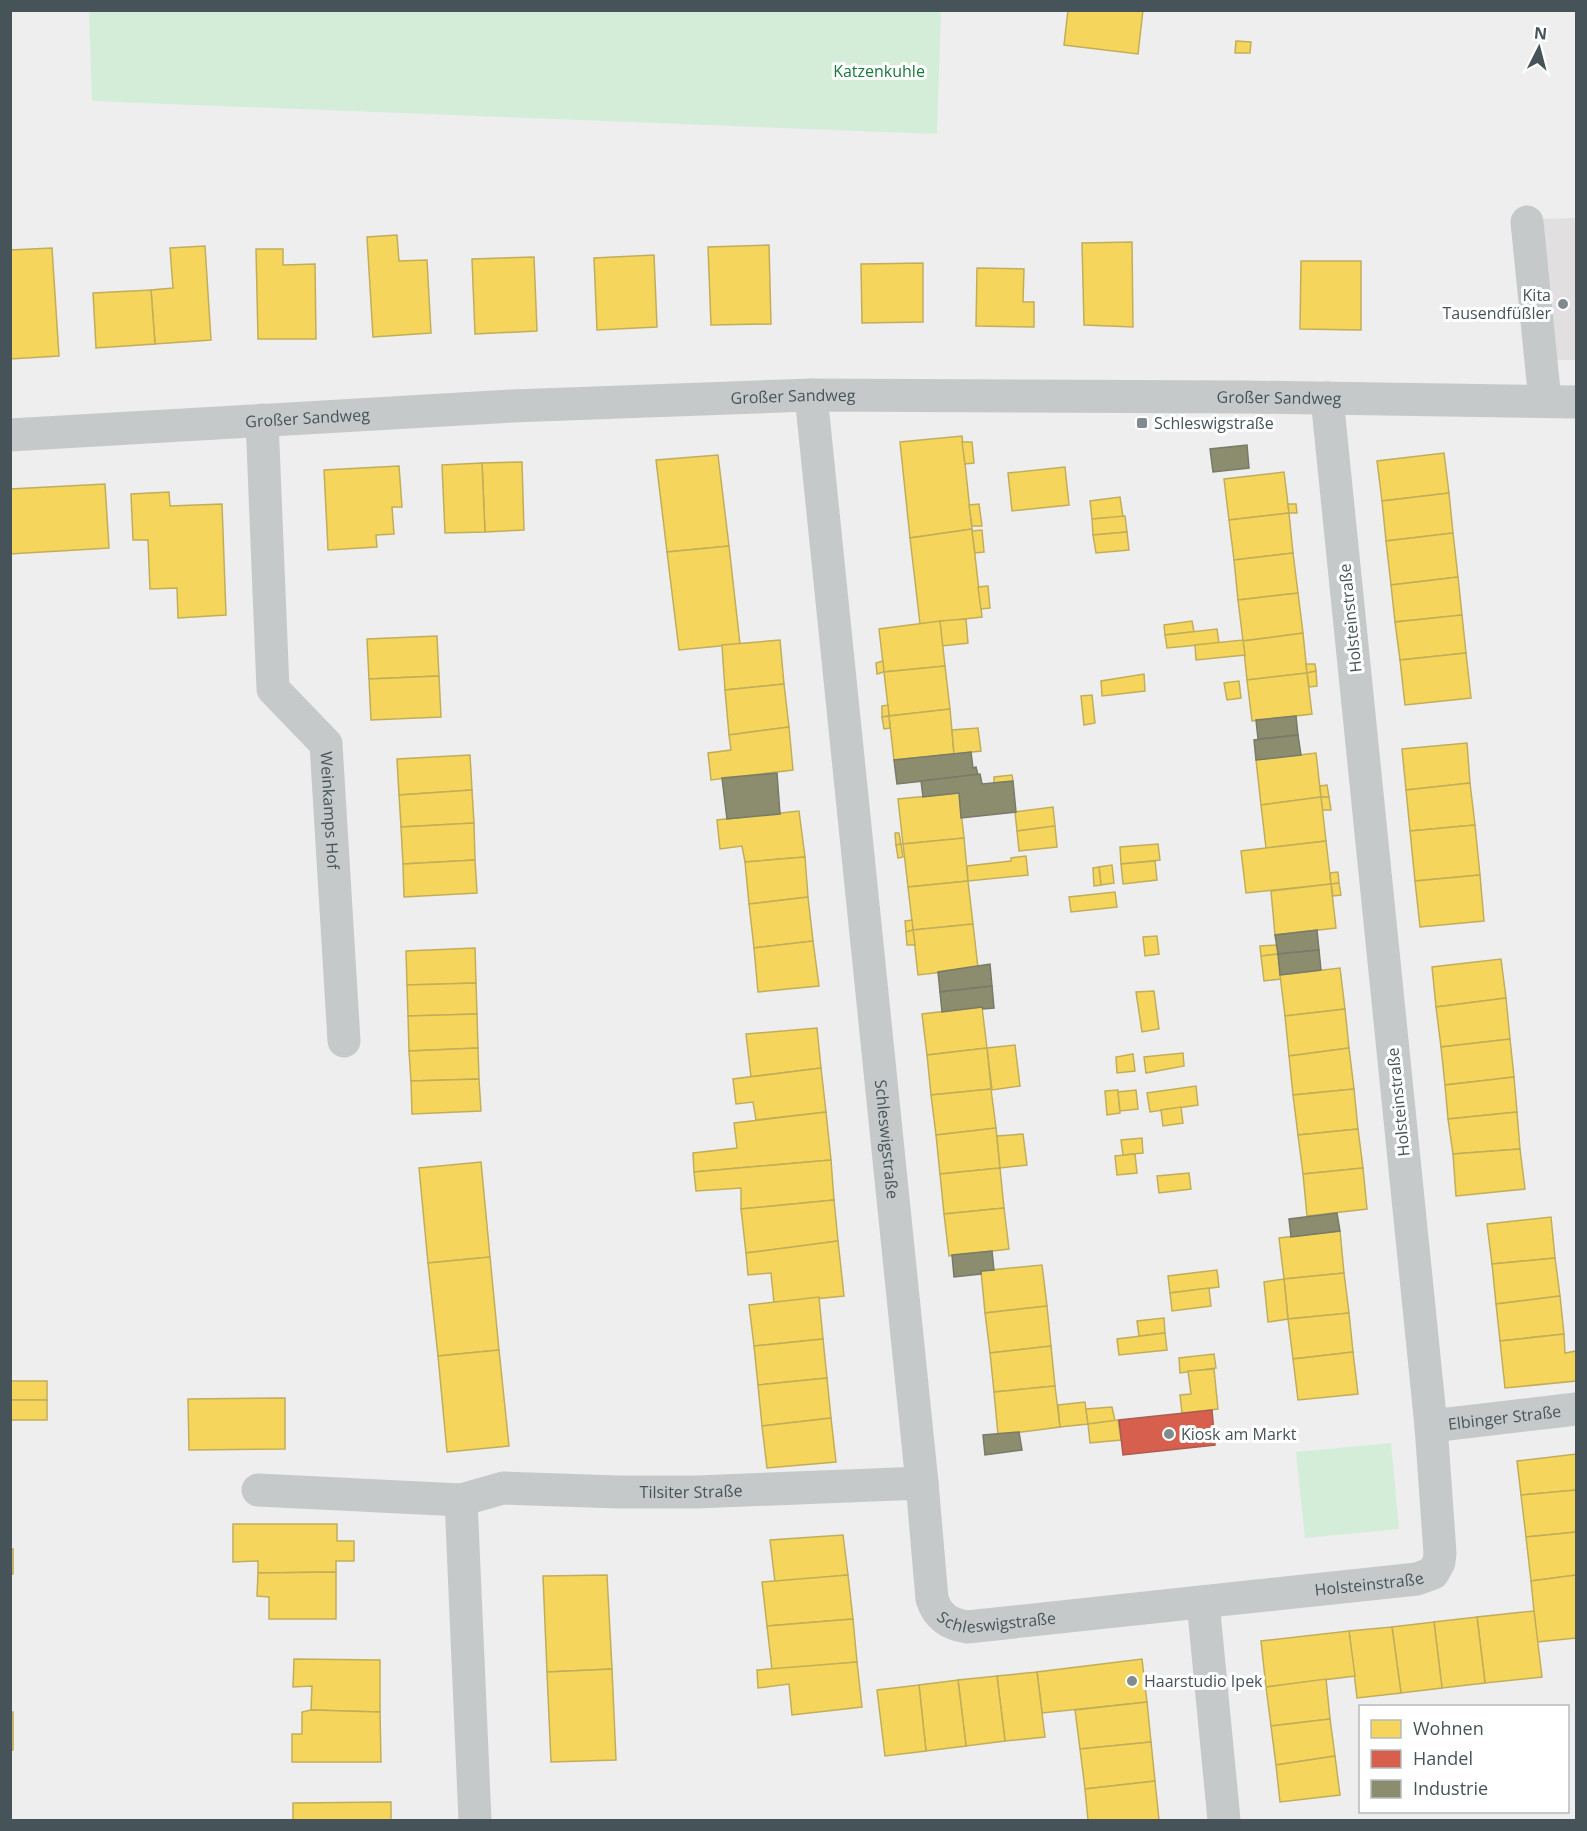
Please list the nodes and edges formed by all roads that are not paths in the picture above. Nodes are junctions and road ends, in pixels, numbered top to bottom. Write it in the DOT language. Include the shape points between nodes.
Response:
graph roads {
  1 [pos="1527,222"];
  2 [pos="811,395"];
  3 [pos="1327,398"];
  4 [pos="1561,402"];
  5 [pos="262,420"];
  6 [pos="10,435"];
  7 [pos="344,1041"];
  8 [pos="1576,1409"];
  9 [pos="1431,1426"];
  10 [pos="922,1483"];
  11 [pos="258,1490"];
  12 [pos="461,1500"];
  13 [pos="1203,1602"];
  14 [pos="475,1821"];
  15 [pos="1224,1821"];
  1 -- 4 [label="street"];
  2 -- 3 [label="street, Großer Sandweg"];
  2 -- 5 [label="street, Großer Sandweg"];
  2 -- 10 [label="street, Schleswigstraße"];
  3 -- 4 [label="street, Großer Sandweg"];
  3 -- 9 [label="street, Holsteinstraße"];
  5 -- 6 [label="street, Großer Sandweg"];
  5 -- 7 [label="street, Weinkamps Hof" via="273,689 326,744"];
  8 -- 9 [label="street, Elbinger Straße"];
  9 -- 13 [label="street, Holsteinstraße" via="1440,1545 1439,1562 1433,1573 1417,1579"];
  10 -- 12 [label="street, Tilsiter Straße" via="685,1492 503,1488"];
  10 -- 13 [label="street, Schleswigstraße" via="932,1599 945,1620 956,1625 967,1627"];
  11 -- 12 [label="street, Tilsiter Straße"];
  12 -- 14 [label="street"];
  13 -- 15 [label="street"];
}
